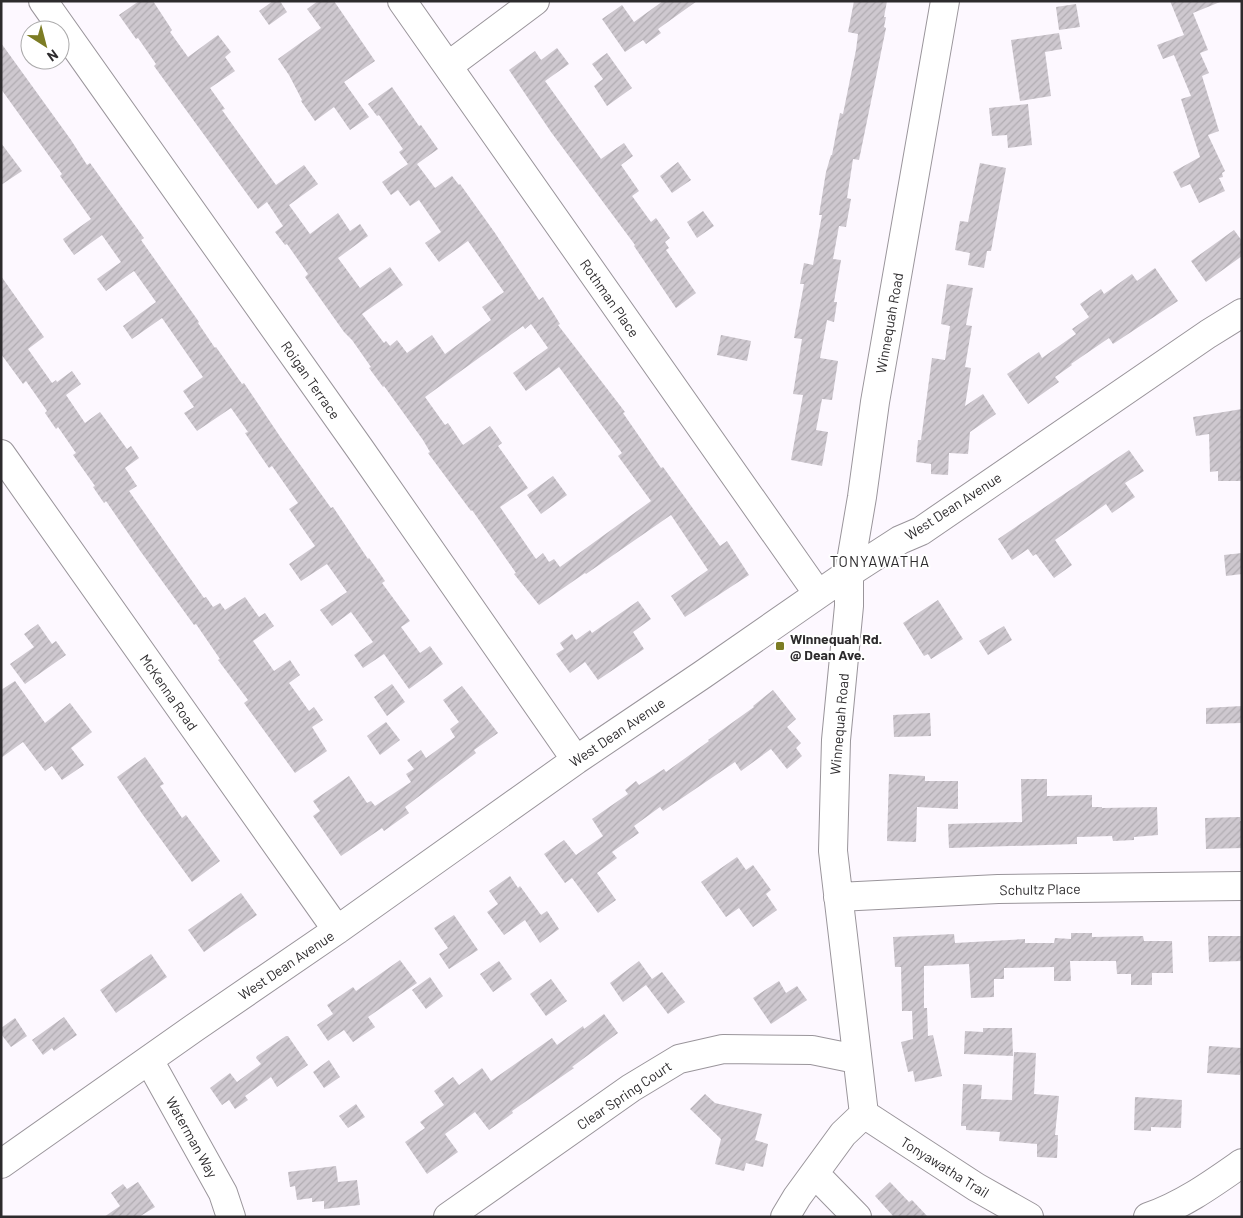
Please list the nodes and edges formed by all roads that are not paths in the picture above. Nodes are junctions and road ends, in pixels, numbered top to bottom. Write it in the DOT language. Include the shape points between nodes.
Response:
graph roads {
  1 [pos="43,1"];
  2 [pos="402,1"];
  3 [pos="535,1"];
  4 [pos="945,1"];
  5 [pos="448,66"];
  6 [pos="1242,313"];
  7 [pos="1,454"];
  8 [pos="849,572"];
  9 [pos="818,594"];
  10 [pos="576,760"];
  11 [pos="1242,886"];
  12 [pos="838,897"];
  13 [pos="337,930"];
  14 [pos="856,1059"];
  15 [pos="149,1060"];
  16 [pos="864,1114"];
  17 [pos="1242,1163"];
  18 [pos="1,1164"];
  19 [pos="815,1174"];
  20 [pos="231,1217"];
  21 [pos="448,1217"];
  22 [pos="785,1217"];
  23 [pos="857,1217"];
  24 [pos="1029,1217"];
  25 [pos="1148,1217"];
  1 -- 10 [label="street, Roigan Terrace"];
  2 -- 5 [label="street, Rothman Place"];
  3 -- 5 [label="street"];
  4 -- 8 [label="street, Winnequah Road"];
  5 -- 9 [label="street, Rothman Place"];
  6 -- 8 [label="street, West Dean Avenue" via="921,531 900,540"];
  7 -- 13 [label="street, McKenna Road"];
  8 -- 9 [label="street, West Dean Avenue"];
  8 -- 12 [label="street, Winnequah Road" via="833,798 833,851"];
  9 -- 10 [label="street, West Dean Avenue"];
  10 -- 13 [label="street, West Dean Avenue"];
  11 -- 12 [label="street, Schultz Place" via="998,889"];
  12 -- 14 [label="street, Winnequah Road"];
  13 -- 15 [label="street, West Dean Avenue"];
  14 -- 16 [label="street, Winnequah Road"];
  14 -- 21 [label="street, Clear Spring Court" via="812,1050 722,1049 679,1059 631,1088"];
  15 -- 18 [label="street, West Dean Avenue"];
  15 -- 20 [label="street, Waterman Way" via="223,1193"];
  16 -- 19 [label="street" via="843,1134"];
  16 -- 24 [label="street, Tonyawatha Trail" via="976,1187"];
  17 -- 25 [label="street" via="1193,1197"];
  19 -- 22 [label="street"];
  19 -- 23 [label="street"];
}
